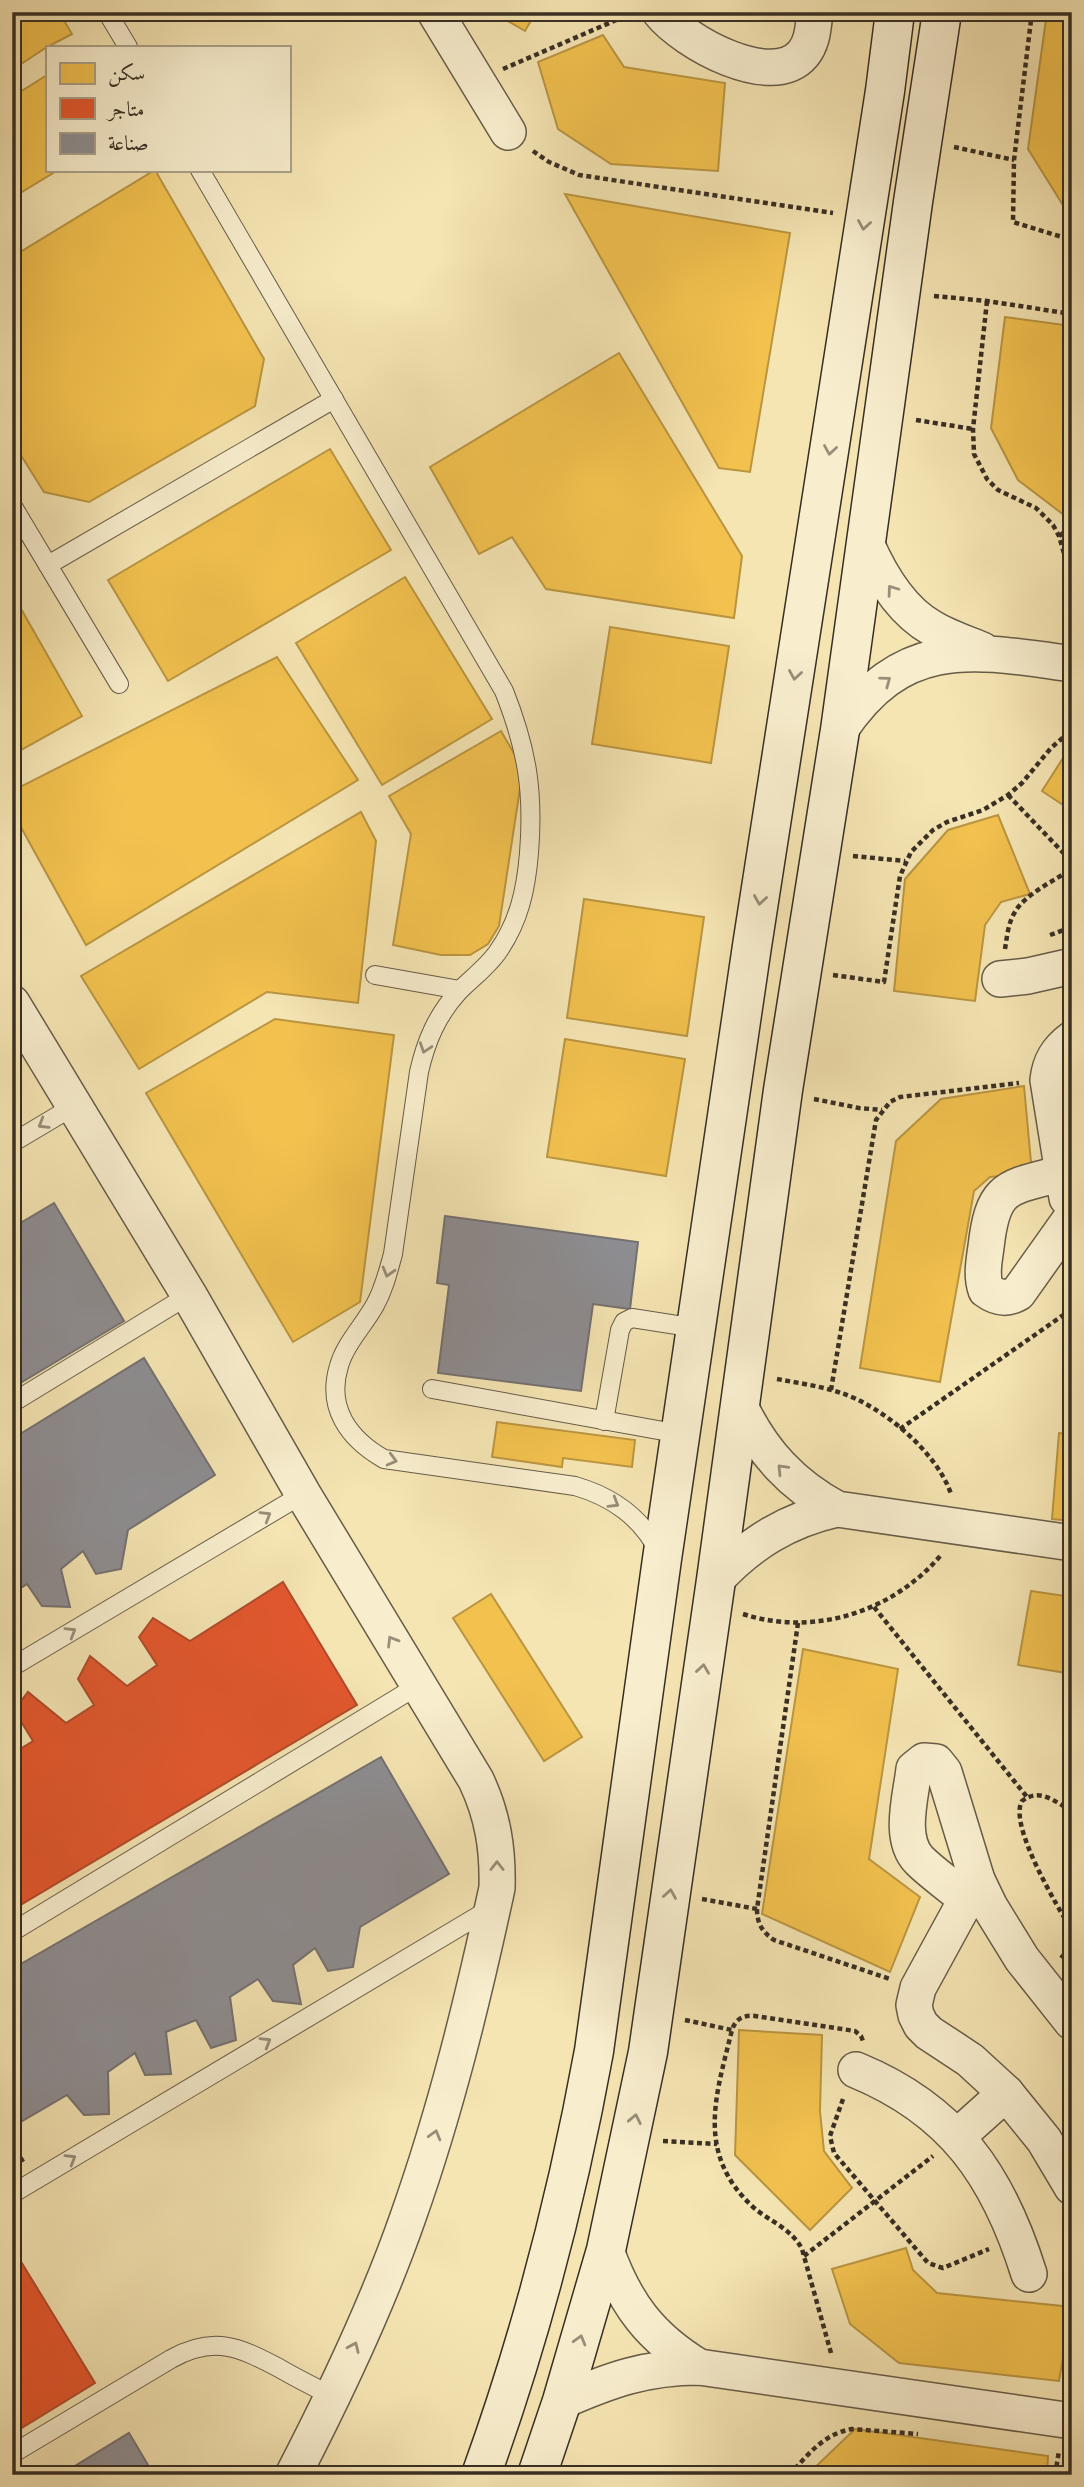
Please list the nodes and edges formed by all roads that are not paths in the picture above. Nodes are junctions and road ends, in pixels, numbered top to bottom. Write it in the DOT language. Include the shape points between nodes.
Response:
graph roads {
  1 [pos="107,12"];
  2 [pos="435,12"];
  3 [pos="660,12"];
  4 [pos="815,12"];
  5 [pos="895,12"];
  6 [pos="942,12"];
  7 [pos="127,46"];
  8 [pos="885,91"];
  9 [pos="508,132"];
  10 [pos="201,172"];
  11 [pos="914,202"];
  12 [pos="334,399"];
  13 [pos="12,505"];
  14 [pos="866,543"];
  15 [pos="48,565"];
  16 [pos="988,652"];
  17 [pos="1072,664"];
  18 [pos="119,684"];
  19 [pos="840,730"];
  20 [pos="752,947"];
  21 [pos="1072,966"];
  22 [pos="375,975"];
  23 [pos="1000,979"];
  24 [pos="460,990"];
  25 [pos="12,1003"];
  26 [pos="1072,1039"];
  27 [pos="783,1090"];
  28 [pos="74,1106"];
  29 [pos="12,1143"];
  30 [pos="1063,1174"];
  31 [pos="1071,1218"];
  32 [pos="189,1295"];
  33 [pos="696,1328"];
  34 [pos="432,1389"];
  35 [pos="12,1403"];
  36 [pos="740,1406"];
  37 [pos="604,1421"];
  38 [pos="680,1434"];
  39 [pos="303,1494"];
  40 [pos="837,1509"];
  41 [pos="1072,1543"];
  42 [pos="662,1559"];
  43 [pos="716,1580"];
  44 [pos="12,1667"];
  45 [pos="419,1685"];
  46 [pos="493,1907"];
  47 [pos="12,1932"];
  48 [pos="1072,2022"];
  49 [pos="856,2070"];
  50 [pos="1006,2093"];
  51 [pos="957,2137"];
  52 [pos="1068,2172"];
  53 [pos="12,2194"];
  54 [pos="606,2250"];
  55 [pos="1029,2274"];
  56 [pos="699,2367"];
  57 [pos="332,2396"];
  58 [pos="562,2401"];
  59 [pos="1066,2433"];
  60 [pos="12,2454"];
  61 [pos="293,2475"];
  62 [pos="481,2475"];
  63 [pos="537,2475"];
  1 -- 7 [label="lane"];
  2 -- 9 [label="street"];
  3 -- 4 [label="street" via="704,48 766,68 797,60 805,52"];
  5 -- 8 [label="street"];
  6 -- 11 [label="street"];
  8 -- 11 [label="street" via="895,123 889,195 902,207"];
  8 -- 20 [label="street, one-way"];
  10 -- 12 [label="lane"];
  11 -- 14 [label="street"];
  12 -- 15 [label="lane"];
  12 -- 24 [label="lane" via="504,691 526,755 532,822 520,909 495,956"];
  13 -- 15 [label="lane"];
  16 -- 14 [label="street, one-way" via="930,627 913,614 885,581"];
  14 -- 19 [label="street"];
  15 -- 18 [label="lane"];
  16 -- 17 [label="street"];
  19 -- 16 [label="street, one-way" via="867,695 902,669 943,656"];
  19 -- 27 [label="street"];
  20 -- 27 [label="street" via="767,937 782,945 785,953 777,1026"];
  20 -- 33 [label="street"];
  21 -- 23 [label="street"];
  22 -- 24 [label="lane"];
  24 -- 42 [label="lane, one-way" via="424,1049 393,1254 377,1302 339,1365 335,1388 339,1410 348,1431 364,1448 384,1459 594,1492 642,1525"];
  25 -- 28 [label="street"];
  26 -- 30 [label="street" via="1055,1056 1048,1080"];
  27 -- 36 [label="street"];
  28 -- 29 [label="lane, one-way"];
  28 -- 32 [label="street"];
  30 -- 31 [label="street"];
  30 -- 31 [label="street" via="1017,1186 998,1200 988,1222 986,1290 1002,1298 1018,1293"];
  32 -- 35 [label="lane"];
  32 -- 39 [label="street"];
  33 -- 37 [label="lane" via="632,1318 624,1322"];
  33 -- 38 [label="street"];
  34 -- 37 [label="lane"];
  40 -- 36 [label="street, one-way" via="779,1466"];
  36 -- 43 [label="street"];
  37 -- 38 [label="lane"];
  38 -- 42 [label="street"];
  44 -- 39 [label="lane, one-way"];
  45 -- 39 [label="street, one-way"];
  40 -- 41 [label="street"];
  40 -- 43 [label="street" via="770,1533"];
  42 -- 62 [label="street" via="607,1976 580,2127 547,2272"];
  54 -- 43 [label="street, one-way" via="654,2014"];
  46 -- 45 [label="street, one-way" via="498,1860 488,1806"];
  45 -- 47 [label="lane"];
  53 -- 46 [label="lane, one-way"];
  57 -- 46 [label="street, one-way" via="379,2292 429,2156"];
  48 -- 50 [label="street" via="971,1890 918,1988 914,2005 929,2033 970,2060"];
  49 -- 51 [label="street" via="901,2091"];
  50 -- 51 [label="street"];
  50 -- 52 [label="street"];
  51 -- 55 [label="street" via="989,2181"];
  54 -- 56 [label="street" via="626,2297 641,2318 677,2354"];
  58 -- 54 [label="street, one-way"];
  56 -- 58 [label="street" via="625,2375"];
  56 -- 59 [label="street" via="841,2388"];
  57 -- 60 [label="lane" via="243,2350 198,2347"];
  57 -- 61 [label="street"];
  58 -- 63 [label="street"];
}
